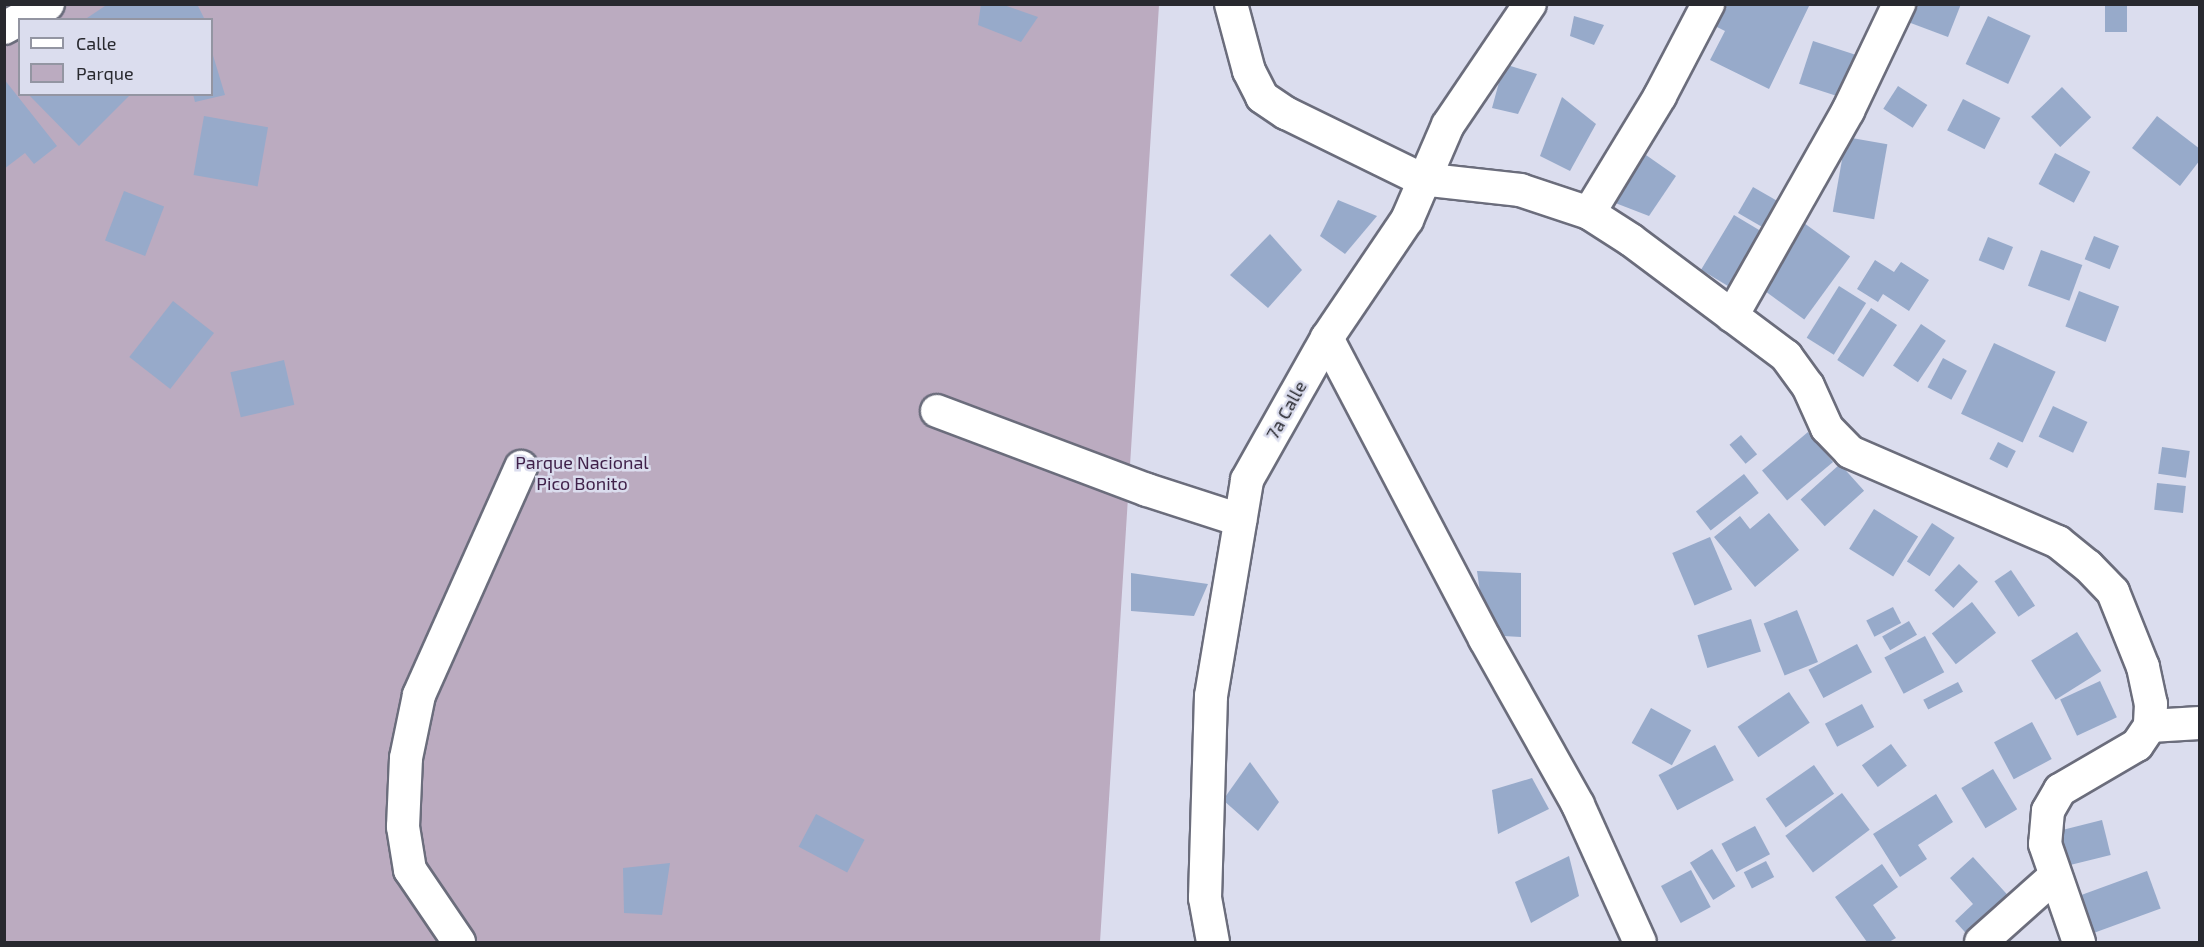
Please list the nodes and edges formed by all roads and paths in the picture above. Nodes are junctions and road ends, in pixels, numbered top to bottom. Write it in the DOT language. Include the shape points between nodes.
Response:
graph roads {
  1 [pos="48,4"];
  2 [pos="1231,4"];
  3 [pos="1530,4"];
  4 [pos="1708,4"];
  5 [pos="1899,4"];
  6 [pos="22,18"];
  7 [pos="18,20"];
  8 [pos="4,28"];
  9 [pos="1421,179"];
  10 [pos="1589,213"];
  11 [pos="1732,316"];
  12 [pos="1327,338"];
  13 [pos="937,411"];
  14 [pos="520,467"];
  15 [pos="1240,520"];
  16 [pos="2199,723"];
  17 [pos="2150,726"];
  18 [pos="2054,877"];
  19 [pos="459,942"];
  20 [pos="1214,942"];
  21 [pos="1640,942"];
  22 [pos="1981,942"];
  23 [pos="2079,942"];
  1 -- 6 [label="street"];
  2 -- 9 [label="street" via="1249,71 1262,96 1286,113"];
  3 -- 9 [label="street, 7a Calle" via="1448,125"];
  4 -- 10 [label="street" via="1660,96"];
  5 -- 11 [label="street" via="1848,111"];
  7 -- 8 [label="street"];
  9 -- 10 [label="street" via="1520,190"];
  9 -- 12 [label="street, 7a Calle" via="1407,220"];
  10 -- 11 [label="street"];
  11 -- 17 [label="street" via="1786,356 1808,386 1827,428 1850,452 2058,542 2088,566 2113,592 2130,626 2151,704"];
  12 -- 15 [label="street, 7a Calle" via="1247,480"];
  12 -- 21 [label="street" via="1485,639 1578,804"];
  13 -- 15 [label="street" via="1147,490"];
  14 -- 19 [label="street" via="418,695 406,758 403,826 410,870"];
  15 -- 20 [label="street, 7a Calle" via="1211,696 1205,898"];
  16 -- 17 [label="street"];
  17 -- 18 [label="street" via="2138,745 2060,790 2048,811 2045,844"];
  18 -- 22 [label="street"];
  18 -- 23 [label="street"];
}
